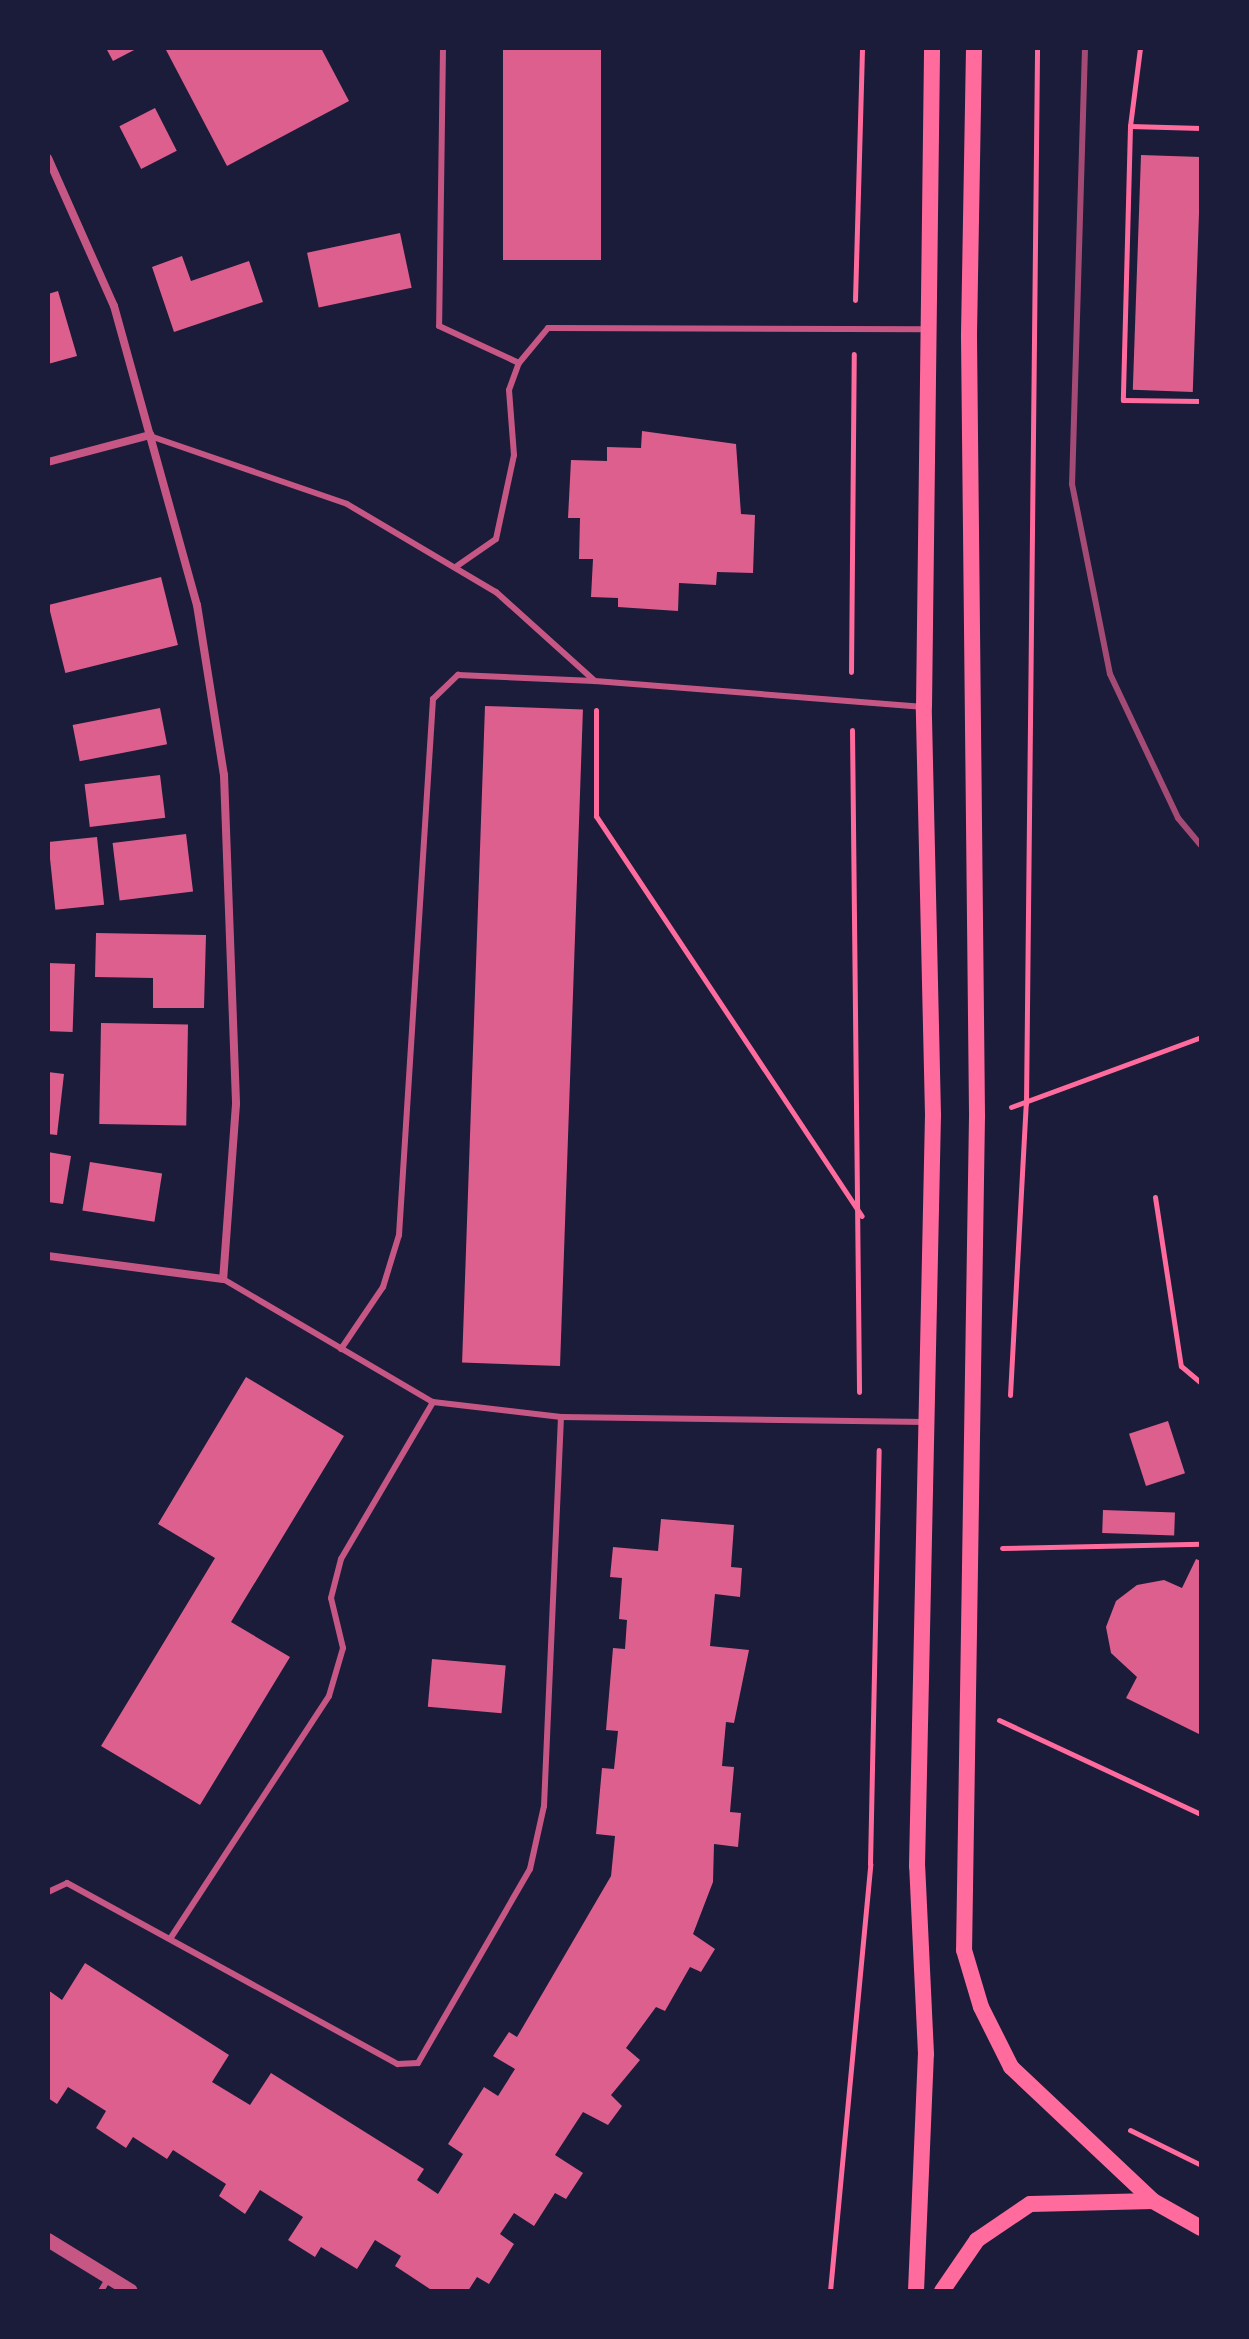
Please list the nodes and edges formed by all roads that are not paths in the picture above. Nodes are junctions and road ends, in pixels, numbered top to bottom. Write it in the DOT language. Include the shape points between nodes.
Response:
graph roads {
  1 [pos="443,48"];
  2 [pos="932,48"];
  3 [pos="974,48"];
  4 [pos="48,158"];
  5 [pos="927,329"];
  6 [pos="519,363"];
  7 [pos="150,435"];
  8 [pos="48,462"];
  9 [pos="457,566"];
  10 [pos="595,681"];
  11 [pos="924,707"];
  12 [pos="48,1256"];
  13 [pos="223,1279"];
  14 [pos="341,1349"];
  15 [pos="433,1402"];
  16 [pos="561,1417"];
  17 [pos="926,1423"];
  18 [pos="48,1892"];
  19 [pos="170,1939"];
  20 [pos="1153,2201"];
  21 [pos="1201,2228"];
  22 [pos="48,2240"];
  23 [pos="109,2277"];
  24 [pos="101,2291"];
  25 [pos="131,2291"];
  26 [pos="916,2291"];
  27 [pos="942,2291"];
  1 -- 6 [label="lane" via="439,326"];
  2 -- 5 [label="main road"];
  3 -- 20 [label="main road" via="969,337 977,1116 964,1950 981,2007 1011,2067"];
  4 -- 7 [label="street" via="114,306"];
  5 -- 6 [label="lane" via="548,328"];
  5 -- 11 [label="main road"];
  6 -- 9 [label="lane" via="509,390 514,455 496,539"];
  7 -- 8 [label="street"];
  7 -- 9 [label="lane" via="347,504"];
  7 -- 13 [label="street" via="197,605 224,775 236,1104"];
  9 -- 10 [label="lane"];
  10 -- 11 [label="lane"];
  10 -- 14 [label="lane" via="458,675 433,699 399,1235 383,1287"];
  11 -- 17 [label="main road" via="933,1115"];
  12 -- 13 [label="street"];
  13 -- 14 [label="lane"];
  14 -- 15 [label="lane"];
  15 -- 16 [label="lane"];
  15 -- 19 [label="lane" via="341,1559 331,1598 343,1648 329,1696"];
  16 -- 17 [label="lane"];
  16 -- 19 [label="lane" via="544,1806 530,1869 418,2063 398,2064"];
  17 -- 26 [label="main road" via="917,1866 926,2054"];
  18 -- 19 [label="lane" via="67,1883"];
  20 -- 21 [label="main road"];
  20 -- 27 [label="main road" via="1030,2204 977,2240"];
  22 -- 23 [label="street"];
  23 -- 24 [label="lane"];
  23 -- 25 [label="street"];
}
